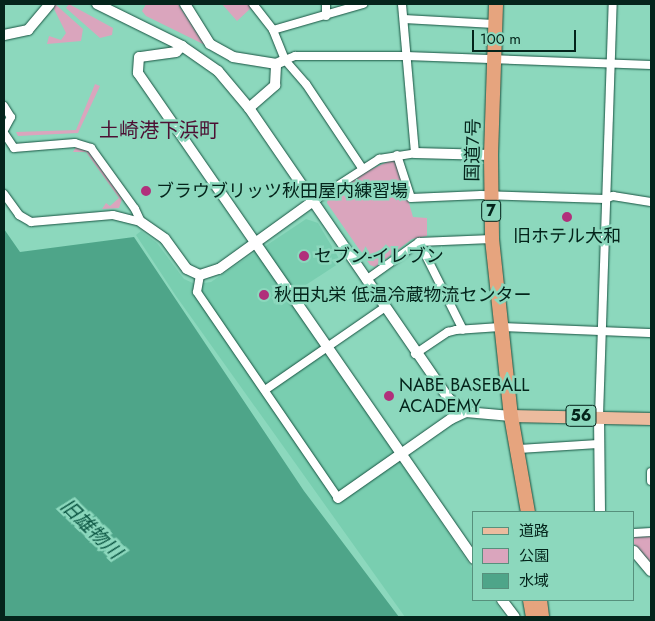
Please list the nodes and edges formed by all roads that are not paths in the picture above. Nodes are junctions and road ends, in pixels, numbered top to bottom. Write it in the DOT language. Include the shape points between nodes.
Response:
graph roads {
  1 [pos="50,4"];
  2 [pos="97,4"];
  3 [pos="185,4"];
  4 [pos="253,4"];
  5 [pos="326,4"];
  6 [pos="363,4"];
  7 [pos="402,4"];
  8 [pos="496,4"];
  9 [pos="613,4"];
  10 [pos="326,16"];
  11 [pos="404,19"];
  12 [pos="494,24"];
  13 [pos="273,30"];
  14 [pos="4,35"];
  15 [pos="182,46"];
  16 [pos="406,56"];
  17 [pos="493,60"];
  18 [pos="280,62"];
  19 [pos="609,63"];
  20 [pos="651,65"];
  21 [pos="4,106"];
  22 [pos="249,108"];
  23 [pos="4,132"];
  24 [pos="415,153"];
  25 [pos="397,155"];
  26 [pos="491,155"];
  27 [pos="362,168"];
  28 [pos="4,194"];
  29 [pos="490,197"];
  30 [pos="605,198"];
  31 [pos="312,202"];
  32 [pos="651,202"];
  33 [pos="141,222"];
  34 [pos="492,239"];
  35 [pos="257,242"];
  36 [pos="419,242"];
  37 [pos="200,274"];
  38 [pos="366,280"];
  39 [pos="384,308"];
  40 [pos="500,327"];
  41 [pos="602,329"];
  42 [pos="464,330"];
  43 [pos="651,332"];
  44 [pos="330,347"];
  45 [pos="415,354"];
  46 [pos="265,390"];
  47 [pos="466,412"];
  48 [pos="511,416"];
  49 [pos="599,416"];
  50 [pos="651,419"];
  51 [pos="598,444"];
  52 [pos="519,449"];
  53 [pos="400,454"];
  54 [pos="651,472"];
  55 [pos="651,480"];
  56 [pos="338,498"];
  57 [pos="518,511"];
  58 [pos="528,511"];
  59 [pos="600,511"];
  60 [pos="651,532"];
  61 [pos="635,533"];
  62 [pos="635,552"];
  63 [pos="472,556"];
  64 [pos="651,571"];
  65 [pos="503,601"];
  66 [pos="530,601"];
  67 [pos="540,601"];
  68 [pos="515,617"];
  69 [pos="533,617"];
  70 [pos="542,617"];
  1 -- 14 [label="street" via="28,30"];
  2 -- 15 [label="street"];
  3 -- 18 [label="street" via="210,44 233,57"];
  4 -- 13 [label="street"];
  5 -- 10 [label="street"];
  6 -- 10 [label="street"];
  7 -- 11 [label="street"];
  8 -- 12 [label="highway, 国道7号 / 7"];
  9 -- 19 [label="street"];
  10 -- 13 [label="street"];
  11 -- 12 [label="street"];
  11 -- 16 [label="street"];
  12 -- 17 [label="highway, 国道7号 / 7"];
  13 -- 18 [label="street"];
  15 -- 22 [label="street" via="218,72"];
  15 -- 35 [label="street" via="176,52 138,58 138,73"];
  16 -- 17 [label="street"];
  16 -- 18 [label="street" via="295,56"];
  16 -- 24 [label="street"];
  17 -- 19 [label="street"];
  17 -- 26 [label="highway, 国道7号 / 7"];
  18 -- 22 [label="street" via="275,85"];
  18 -- 27 [label="street" via="306,84"];
  19 -- 20 [label="street"];
  19 -- 30 [label="street"];
  21 -- 23 [label="street" via="11,117"];
  22 -- 31 [label="street"];
  23 -- 33 [label="street" via="14,148 75,143 91,148"];
  24 -- 25 [label="street"];
  24 -- 26 [label="street"];
  25 -- 27 [label="street"];
  25 -- 29 [label="street" via="411,198"];
  26 -- 29 [label="highway, 国道7号 / 7"];
  27 -- 31 [label="street"];
  28 -- 33 [label="street" via="19,215 31,222 113,215"];
  29 -- 30 [label="street"];
  29 -- 34 [label="highway, 国道7号 / 7"];
  30 -- 32 [label="street" via="613,196"];
  30 -- 41 [label="street"];
  31 -- 35 [label="street"];
  31 -- 38 [label="street"];
  33 -- 37 [label="street" via="165,239 187,269"];
  34 -- 36 [label="street"];
  34 -- 40 [label="highway, 国道7号 / 7"];
  35 -- 37 [label="street" via="219,269"];
  35 -- 44 [label="street"];
  36 -- 38 [label="street"];
  36 -- 42 [label="street"];
  37 -- 46 [label="street" via="198,292"];
  38 -- 39 [label="street"];
  39 -- 44 [label="street"];
  39 -- 45 [label="street"];
  40 -- 41 [label="street"];
  40 -- 42 [label="street"];
  40 -- 48 [label="highway, 国道7号 / 7"];
  41 -- 43 [label="street"];
  41 -- 49 [label="street"];
  42 -- 45 [label="street" via="448,332"];
  44 -- 46 [label="street"];
  44 -- 53 [label="street"];
  45 -- 47 [label="street" via="448,398"];
  46 -- 56 [label="street"];
  47 -- 48 [label="street"];
  47 -- 53 [label="street" via="451,418"];
  48 -- 49 [label="main road, 56"];
  48 -- 52 [label="highway, 7"];
  48 -- 57 [label="highway, 7" via="510,445"];
  49 -- 50 [label="main road, 56"];
  49 -- 51 [label="street"];
  51 -- 52 [label="street"];
  51 -- 59 [label="street"];
  52 -- 58 [label="highway, 7"];
  53 -- 56 [label="street"];
  53 -- 63 [label="street"];
  54 -- 55 [label="street"];
  60 -- 61 [label="street"];
  62 -- 64 [label="street"];
  65 -- 68 [label="street"];
  66 -- 69 [label="highway"];
  67 -- 70 [label="highway"];
}
